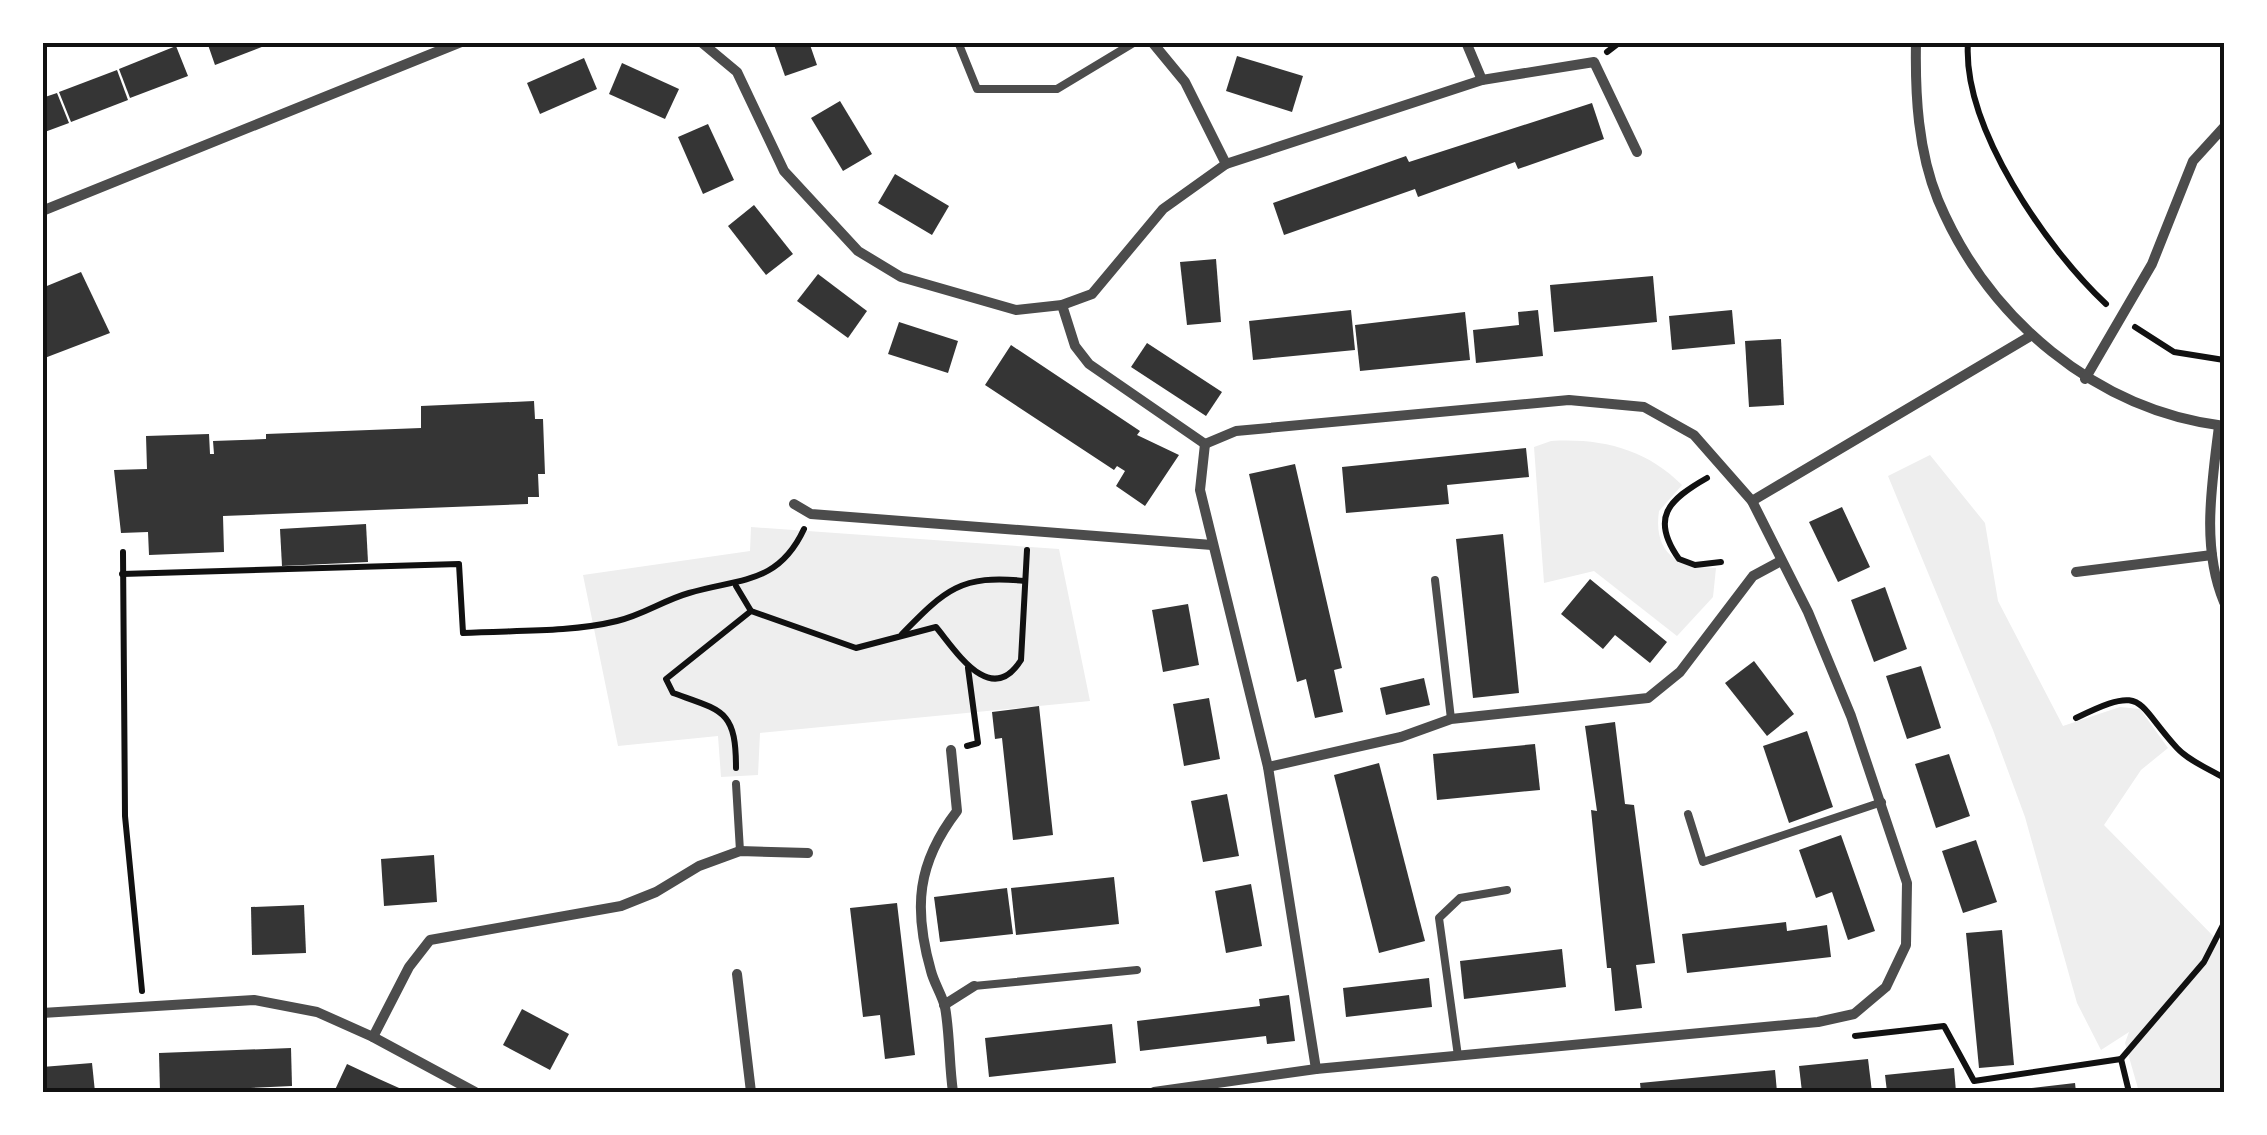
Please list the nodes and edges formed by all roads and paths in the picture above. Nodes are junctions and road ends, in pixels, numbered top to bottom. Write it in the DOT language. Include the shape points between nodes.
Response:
graph roads {
  1 [pos="461,42"];
  2 [pos="958,42"];
  3 [pos="1135,42"];
  4 [pos="1152,42"];
  5 [pos="1466,42"];
  6 [pos="1916,42"];
  7 [pos="1968,42"];
  8 [pos="705,44"];
  9 [pos="1482,80"];
  10 [pos="2224,127"];
  11 [pos="1637,152"];
  12 [pos="1226,164"];
  13 [pos="42,212"];
  14 [pos="1062,305"];
  15 [pos="2121,318"];
  16 [pos="2032,335"];
  17 [pos="2224,360"];
  18 [pos="2085,379"];
  19 [pos="2222,426"];
  20 [pos="1205,444"];
  21 [pos="1725,467"];
  22 [pos="1752,501"];
  23 [pos="794,504"];
  24 [pos="810,514"];
  25 [pos="1028,530"];
  26 [pos="1212,545"];
  27 [pos="124,552"];
  28 [pos="2212,555"];
  29 [pos="1721,562"];
  30 [pos="1779,562"];
  31 [pos="2076,572"];
  32 [pos="122,574"];
  33 [pos="1435,580"];
  34 [pos="1025,581"];
  35 [pos="736,586"];
  36 [pos="2224,602"];
  37 [pos="751,611"];
  38 [pos="900,636"];
  39 [pos="968,666"];
  40 [pos="2076,718"];
  41 [pos="1451,719"];
  42 [pos="951,750"];
  43 [pos="1268,766"];
  44 [pos="2224,778"];
  45 [pos="736,784"];
  46 [pos="1882,802"];
  47 [pos="1688,814"];
  48 [pos="740,851"];
  49 [pos="808,853"];
  50 [pos="1506,890"];
  51 [pos="2224,923"];
  52 [pos="1136,970"];
  53 [pos="737,974"];
  54 [pos="974,986"];
  55 [pos="944,1005"];
  56 [pos="143,1007"];
  57 [pos="42,1013"];
  58 [pos="1854,1014"];
  59 [pos="374,1036"];
  60 [pos="1458,1056"];
  61 [pos="2121,1059"];
  62 [pos="1316,1069"];
  63 [pos="475,1092"];
  64 [pos="750,1092"];
  65 [pos="954,1092"];
  66 [pos="1154,1092"];
  67 [pos="2129,1092"];
  1 -- 13 [label="street"];
  2 -- 3 [label="lane" via="977,89 1057,88"];
  4 -- 12 [label="street" via="1184,82"];
  5 -- 9 [label="street"];
  6 -- 16 [label="street" via="1918,113 1938,198 1982,275"];
  7 -- 15 [label="path" via="1978,114 2006,167 2069,270"];
  8 -- 14 [label="street" via="737,72 784,171 858,251 901,277 957,296 1016,310"];
  9 -- 11 [label="street" via="1594,62"];
  9 -- 12 [label="street"];
  10 -- 15 [label="street" via="2193,161 2152,264"];
  12 -- 14 [label="street" via="1162,209 1092,294"];
  14 -- 20 [label="street" via="1075,346 1089,364"];
  15 -- 17 [label="path" via="2174,352"];
  15 -- 18 [label="street"];
  16 -- 18 [label="street"];
  16 -- 22 [label="street"];
  18 -- 19 [label="street" via="2168,415"];
  19 -- 28 [label="street" via="2210,498"];
  20 -- 21 [label="street" via="1236,431 1569,400 1644,407 1694,435"];
  20 -- 26 [label="street" via="1200,490"];
  21 -- 22 [label="street"];
  21 -- 29 [label="path" via="1675,500 1665,512 1664,530 1680,559"];
  22 -- 30 [label="street"];
  23 -- 24 [label="street"];
  24 -- 25 [label="street"];
  24 -- 35 [label="path" via="786,558"];
  25 -- 26 [label="street"];
  25 -- 34 [label="path"];
  26 -- 43 [label="street"];
  27 -- 32 [label="path"];
  28 -- 31 [label="street"];
  28 -- 36 [label="street"];
  30 -- 41 [label="street" via="1753,576 1680,672 1648,698"];
  30 -- 46 [label="street" via="1808,612"];
  32 -- 35 [label="path" via="459,564 463,633 616,622 673,598"];
  32 -- 56 [label="path" via="125,816"];
  33 -- 41 [label="lane"];
  34 -- 38 [label="path" via="992,577 960,583"];
  34 -- 39 [label="path" via="1016,668 990,678 974,675"];
  35 -- 37 [label="path"];
  37 -- 38 [label="path" via="856,648"];
  37 -- 45 [label="path" via="666,679 673,693 722,711 730,721 736,731"];
  38 -- 39 [label="path" via="936,627"];
  39 -- 42 [label="path" via="978,743"];
  40 -- 44 [label="path" via="2120,699 2146,705 2181,753"];
  41 -- 43 [label="street" via="1401,738"];
  42 -- 55 [label="street" via="958,811 936,838 921,875 920,900 930,970"];
  43 -- 62 [label="street"];
  45 -- 48 [label="lane"];
  46 -- 47 [label="lane" via="1703,862"];
  46 -- 58 [label="street" via="1907,883 1906,945 1886,987"];
  48 -- 49 [label="street"];
  48 -- 59 [label="street" via="621,906 430,940"];
  50 -- 60 [label="lane" via="1460,898 1439,918"];
  51 -- 61 [label="path" via="2204,962"];
  52 -- 54 [label="lane"];
  53 -- 64 [label="street"];
  54 -- 55 [label="street"];
  55 -- 65 [label="street"];
  56 -- 57 [label="street"];
  56 -- 59 [label="street" via="254,1000 317,1012"];
  58 -- 60 [label="street"];
  58 -- 61 [label="path" via="1856,1038 1944,1026 1974,1081"];
  59 -- 63 [label="street"];
  60 -- 62 [label="street"];
  61 -- 67 [label="path"];
  62 -- 66 [label="street"];
}
